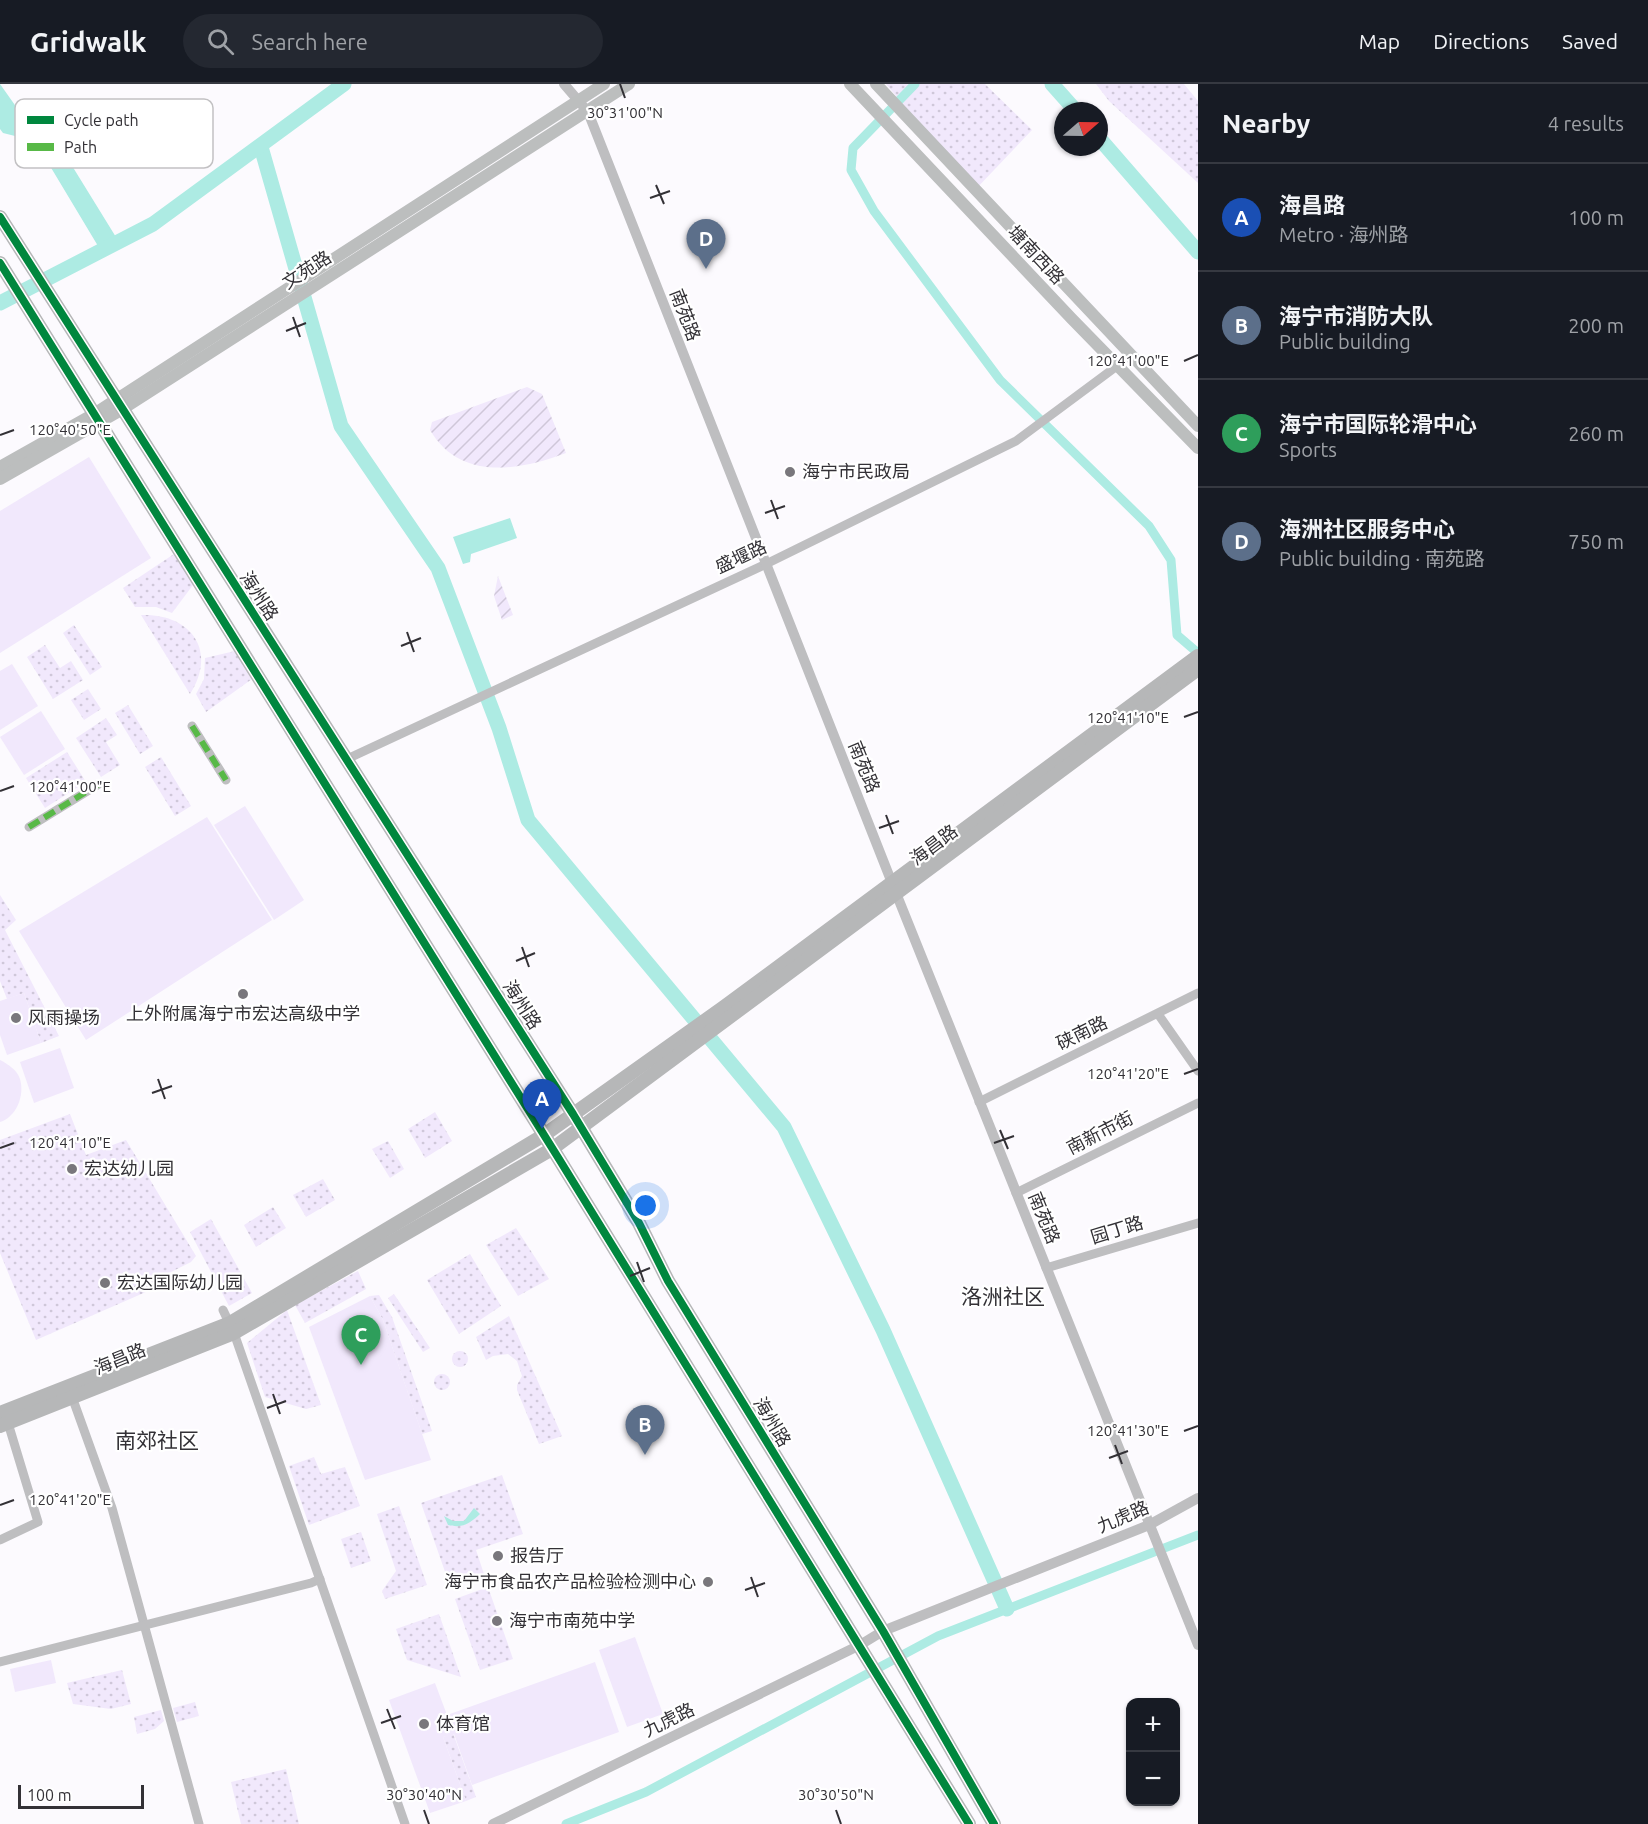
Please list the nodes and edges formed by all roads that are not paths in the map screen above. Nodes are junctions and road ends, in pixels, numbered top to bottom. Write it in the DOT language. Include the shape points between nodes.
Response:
graph roads {
  1 [pos="564,84"];
  2 [pos="604,84"];
  3 [pos="629,84"];
  4 [pos="850,84"];
  5 [pos="879,88"];
  6 [pos="579,100"];
  7 [pos="588,112"];
  8 [pos="0,217"];
  9 [pos="0,263"];
  10 [pos="275,304"];
  11 [pos="1130,354"];
  12 [pos="1118,366"];
  13 [pos="118,404"];
  14 [pos="97,418"];
  15 [pos="1198,426"];
  16 [pos="1198,448"];
  17 [pos="0,468"];
  18 [pos="0,479"];
  19 [pos="766,564"];
  20 [pos="1198,656"];
  21 [pos="1191,670"];
  22 [pos="192,726"];
  23 [pos="346,759"];
  24 [pos="226,780"];
  25 [pos="99,784"];
  26 [pos="28,827"];
  27 [pos="895,889"];
  28 [pos="1198,993"];
  29 [pos="1158,1014"];
  30 [pos="677,1049"];
  31 [pos="1198,1071"];
  32 [pos="979,1102"];
  33 [pos="1198,1103"];
  34 [pos="573,1114"];
  35 [pos="581,1127"];
  36 [pos="544,1135"];
  37 [pos="552,1149"];
  38 [pos="1016,1194"];
  39 [pos="1198,1223"];
  40 [pos="1046,1268"];
  41 [pos="223,1310"];
  42 [pos="232,1328"];
  43 [pos="70,1392"];
  44 [pos="3,1421"];
  45 [pos="1198,1498"];
  46 [pos="1150,1529"];
  47 [pos="0,1540"];
  48 [pos="320,1579"];
  49 [pos="144,1625"];
  50 [pos="886,1636"];
  51 [pos="1198,1645"];
  52 [pos="863,1650"];
  53 [pos="0,1662"];
  54 [pos="199,1824"];
  55 [pos="405,1824"];
  56 [pos="493,1824"];
  57 [pos="969,1824"];
  58 [pos="994,1824"];
  1 -- 6 [label="street, 南苑路"];
  2 -- 6 [label="main road, 文苑路"];
  3 -- 7 [label="main road, 文苑路"];
  4 -- 12 [label="main road, 塘南西路"];
  5 -- 11 [label="main road, 塘南西路"];
  6 -- 7 [label="street, 南苑路"];
  6 -- 10 [label="main road, 文苑路" via="326,264"];
  7 -- 10 [label="main road, 文苑路" via="330,276"];
  7 -- 19 [label="street, 南苑路"];
  8 -- 13 [label="main road, 海州路"];
  9 -- 14 [label="main road"];
  10 -- 13 [label="main road, 文苑路"];
  11 -- 12 [label="street, 盛堰路"];
  11 -- 15 [label="main road, 塘南西路"];
  12 -- 16 [label="main road, 塘南西路"];
  12 -- 19 [label="street, 盛堰路" via="1016,441"];
  13 -- 14 [label="main road, 文苑路"];
  13 -- 23 [label="main road, 海州路"];
  14 -- 17 [label="main road, 文苑路"];
  14 -- 18 [label="main road, 文苑路"];
  14 -- 36 [label="main road"];
  19 -- 23 [label="street, 盛堰路"];
  19 -- 27 [label="street, 南苑路"];
  20 -- 21 [label="main road, 海昌路"];
  21 -- 27 [label="main road, 海昌路"];
  22 -- 24 [label="street"];
  23 -- 34 [label="main road, 海州路"];
  25 -- 26 [label="street"];
  27 -- 30 [label="main road, 海昌路"];
  27 -- 32 [label="street, 南苑路"];
  28 -- 29 [label="street, 硖南路"];
  29 -- 31 [label="street"];
  29 -- 32 [label="street, 硖南路"];
  30 -- 34 [label="main road, 海昌路"];
  30 -- 35 [label="main road, 海昌路"];
  32 -- 38 [label="street, 南苑路"];
  33 -- 38 [label="street, 南新市街"];
  34 -- 35 [label="main road, 海州路"];
  34 -- 36 [label="main road, 海昌路"];
  35 -- 37 [label="main road, 海昌路"];
  35 -- 50 [label="main road, 海州路" via="639,1223 668,1281"];
  36 -- 37 [label="main road"];
  36 -- 42 [label="main road, 海昌路"];
  37 -- 42 [label="main road, 海昌路"];
  37 -- 52 [label="main road"];
  38 -- 40 [label="street, 南苑路"];
  39 -- 40 [label="street, 园丁路"];
  40 -- 46 [label="street, 南苑路"];
  41 -- 42 [label="street"];
  42 -- 43 [label="main road, 海昌路"];
  42 -- 48 [label="street"];
  43 -- 44 [label="main road, 海昌路"];
  43 -- 49 [label="street" via="112,1508"];
  44 -- 47 [label="street" via="39,1522"];
  45 -- 46 [label="street, 九虎路"];
  46 -- 50 [label="street, 九虎路" via="968,1597"];
  46 -- 51 [label="street, 南苑路"];
  48 -- 49 [label="street"];
  48 -- 55 [label="street"];
  49 -- 53 [label="street"];
  49 -- 54 [label="street"];
  50 -- 52 [label="street, 九虎路"];
  50 -- 58 [label="main road, 海州路"];
  52 -- 56 [label="street, 九虎路"];
  52 -- 57 [label="main road"];
}
